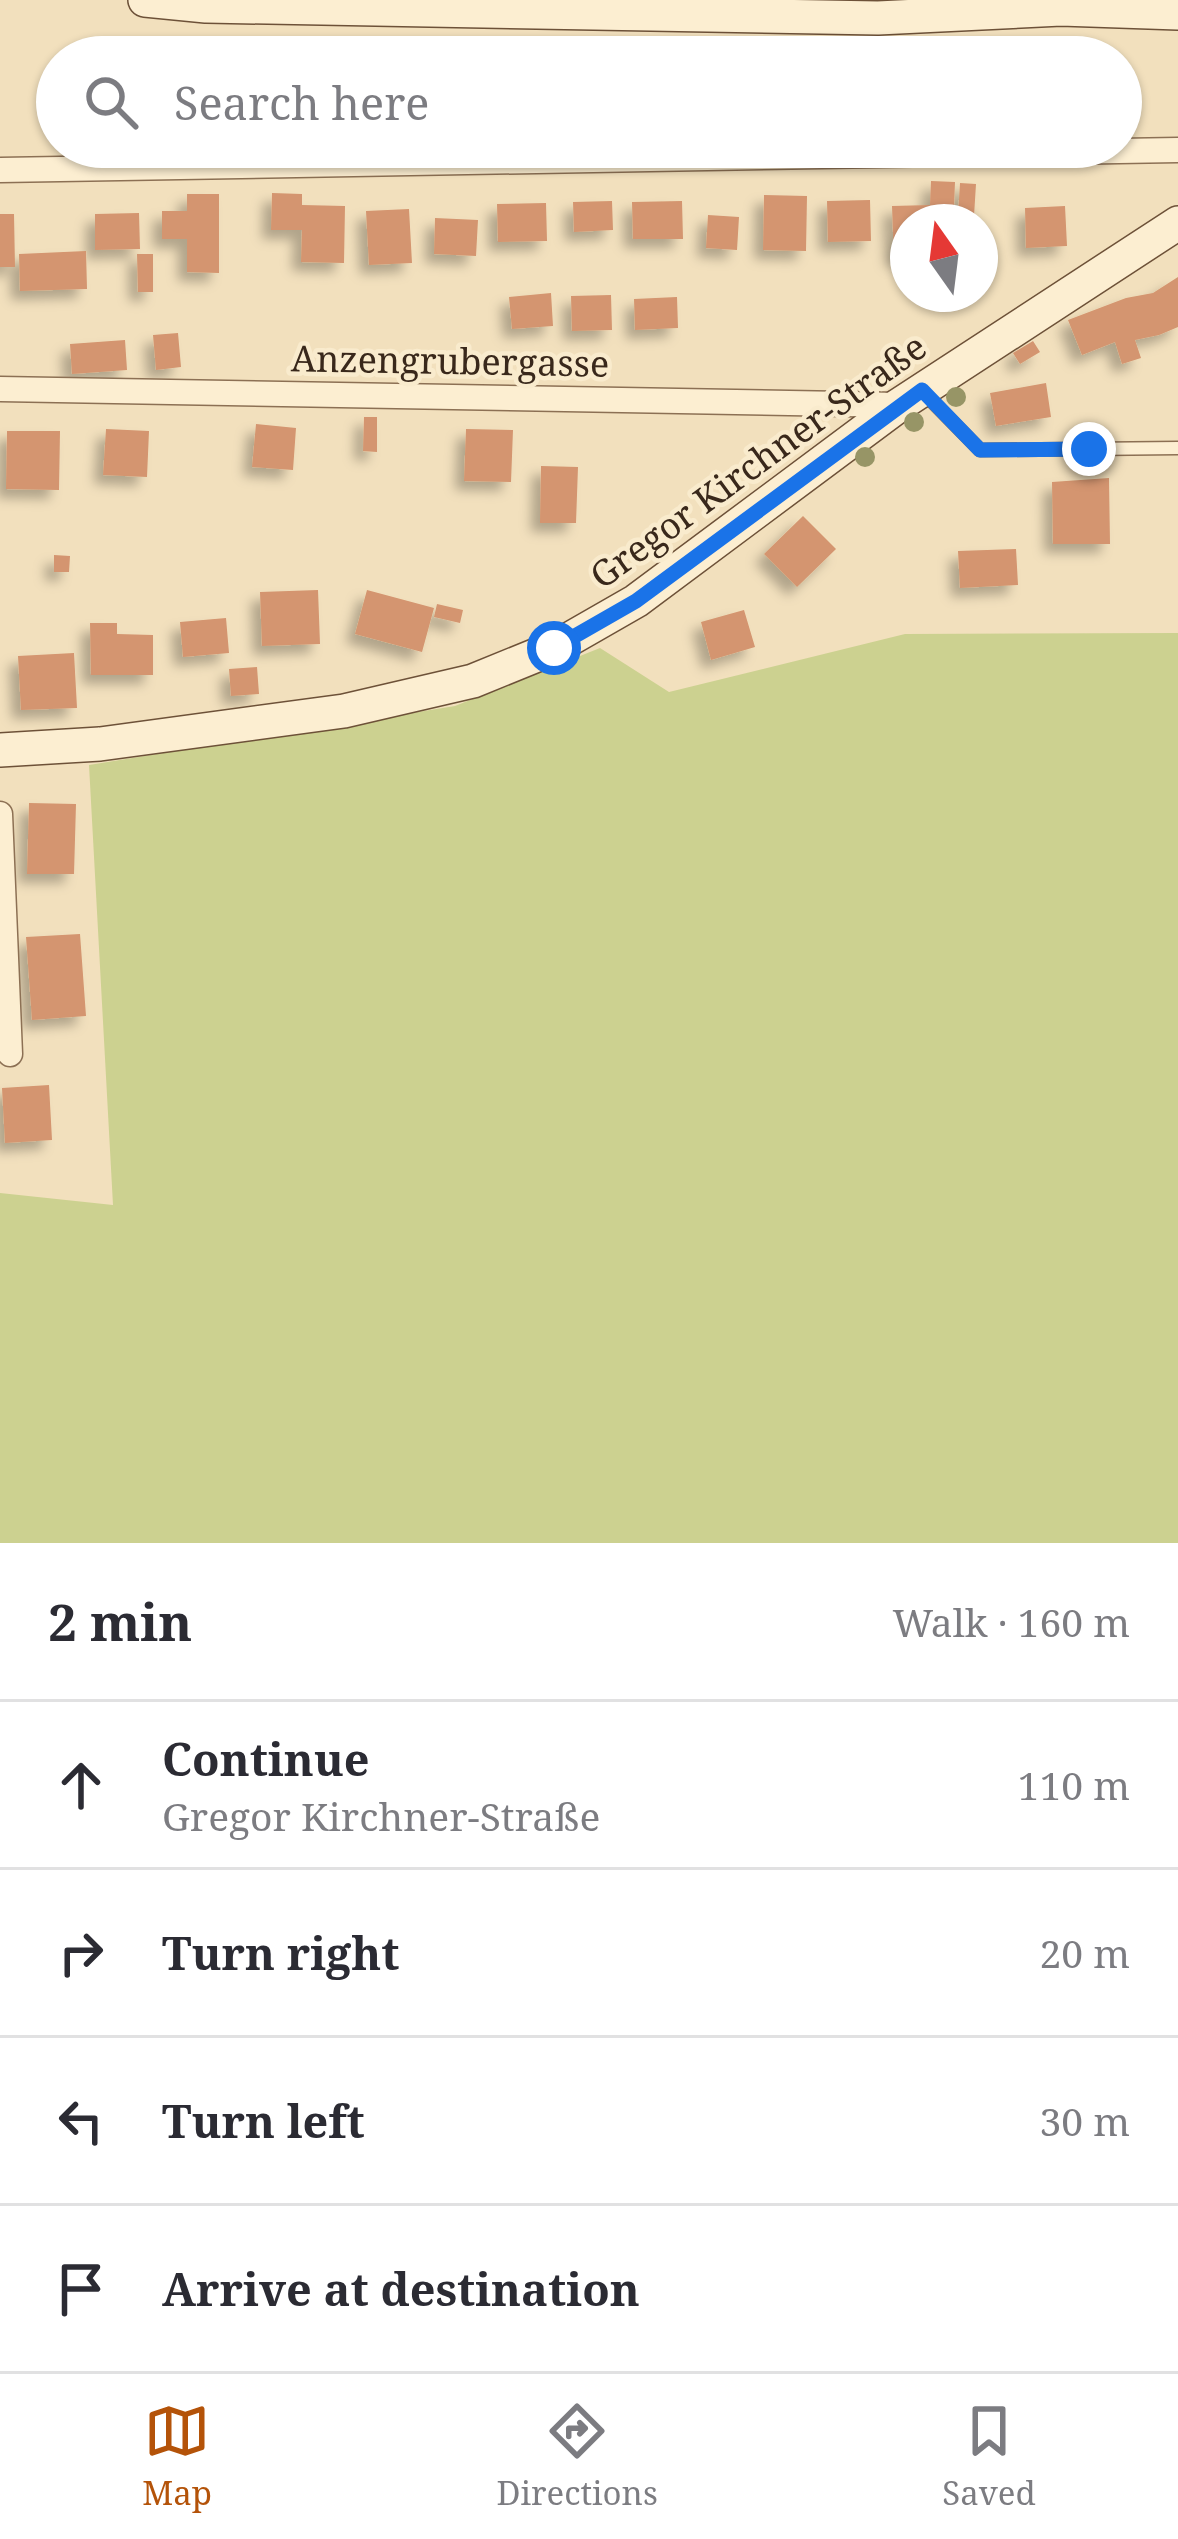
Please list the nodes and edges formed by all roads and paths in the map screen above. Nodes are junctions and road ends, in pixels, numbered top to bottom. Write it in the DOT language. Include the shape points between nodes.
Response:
graph roads {
  1 [pos="145,0"];
  2 [pos="1178,13"];
  3 [pos="1178,150"];
  4 [pos="1142,151"];
  5 [pos="118,168"];
  6 [pos="0,170"];
  7 [pos="1178,223"];
  8 [pos="0,389"];
  9 [pos="910,398"];
  10 [pos="1178,448"];
  11 [pos="0,750"];
  12 [pos="0,814"];
  13 [pos="10,1054"];
  1 -- 2 [label="street" via="878,18"];
  3 -- 4 [label="street"];
  5 -- 6 [label="street"];
  7 -- 9 [label="street, Gregor Kirchner-Straße"];
  8 -- 9 [label="street, Anzengrubergasse"];
  9 -- 10 [label="lane" via="980,450"];
  9 -- 11 [label="street, Gregor Kirchner-Straße" via="636,601 554,648 473,681 344,711"];
  12 -- 13 [label="street"];
}
